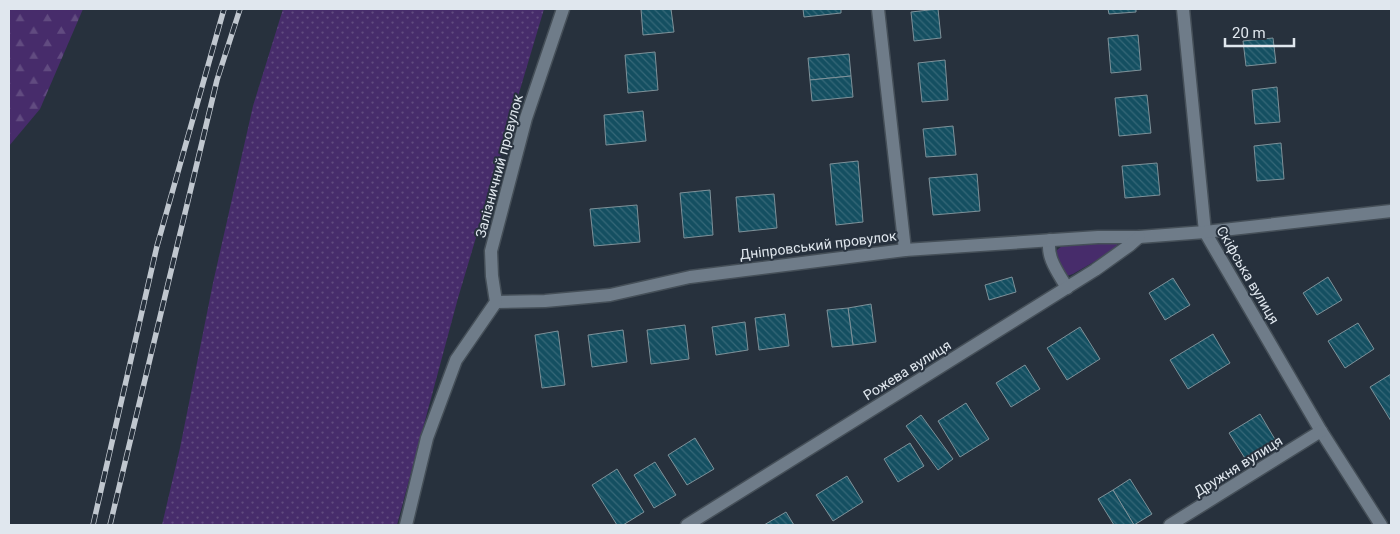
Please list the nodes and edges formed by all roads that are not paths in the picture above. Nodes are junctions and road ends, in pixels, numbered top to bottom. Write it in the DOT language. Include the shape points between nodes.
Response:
graph roads {
  1 [pos="563,9"];
  2 [pos="878,9"];
  3 [pos="1183,9"];
  4 [pos="1391,211"];
  5 [pos="1205,232"];
  6 [pos="1139,237"];
  7 [pos="1050,240"];
  8 [pos="904,250"];
  9 [pos="1067,288"];
  10 [pos="496,302"];
  11 [pos="1321,431"];
  12 [pos="406,525"];
  13 [pos="687,525"];
  14 [pos="1170,525"];
  15 [pos="1381,525"];
  1 -- 10 [label="street, Залізничний провулок" via="526,118 491,251"];
  2 -- 8 [label="street, Дніпровський провулок"];
  3 -- 5 [label="street, Скіфська вулиця"];
  4 -- 5 [label="street"];
  5 -- 6 [label="street"];
  5 -- 11 [label="street, Скіфська вулиця"];
  6 -- 7 [label="street"];
  6 -- 9 [label="street, Рожева вулиця"];
  7 -- 8 [label="street"];
  7 -- 9 [label="street" via="1050,255"];
  8 -- 10 [label="street, Дніпровський провулок" via="690,277 610,295"];
  9 -- 13 [label="street, Рожева вулиця"];
  10 -- 12 [label="street" via="456,360 427,438"];
  11 -- 14 [label="street, Дружня вулиця"];
  11 -- 15 [label="street, Скіфська вулиця"];
}
